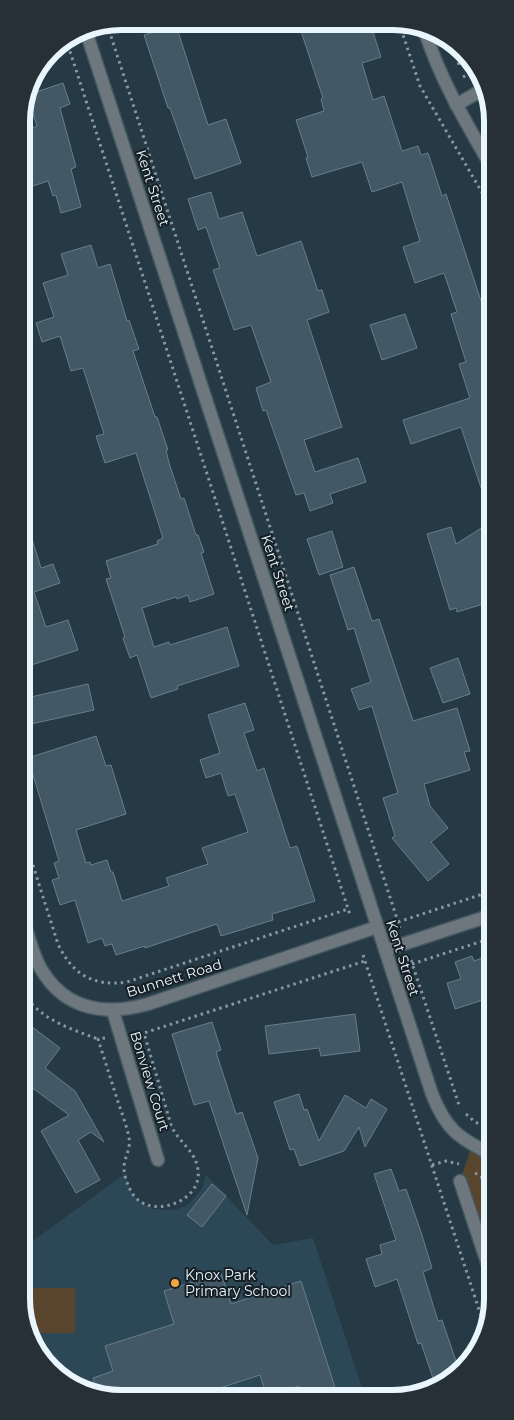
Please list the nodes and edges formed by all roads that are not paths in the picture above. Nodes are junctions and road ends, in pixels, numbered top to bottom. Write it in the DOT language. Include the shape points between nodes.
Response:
graph roads {
  1 [pos="88,36"];
  2 [pos="427,37"];
  3 [pos="479,92"];
  4 [pos="456,105"];
  5 [pos="484,154"];
  6 [pos="484,918"];
  7 [pos="377,927"];
  8 [pos="30,942"];
  9 [pos="385,950"];
  10 [pos="113,1010"];
  11 [pos="484,1151"];
  12 [pos="158,1160"];
  13 [pos="460,1181"];
  14 [pos="484,1255"];
  1 -- 7 [label="street, Kent Street"];
  2 -- 4 [label="street"];
  3 -- 4 [label="street"];
  4 -- 5 [label="street"];
  6 -- 9 [label="street"];
  7 -- 9 [label="street, Kent Street"];
  7 -- 10 [label="street, Bunnett Road" via="148,1004"];
  8 -- 10 [label="street, Bunnett Road" via="41,969 66,996 95,1009"];
  9 -- 11 [label="street, Kent Street" via="438,1110 463,1140"];
  10 -- 12 [label="street, Bonview Court"];
  13 -- 14 [label="street"];
}
